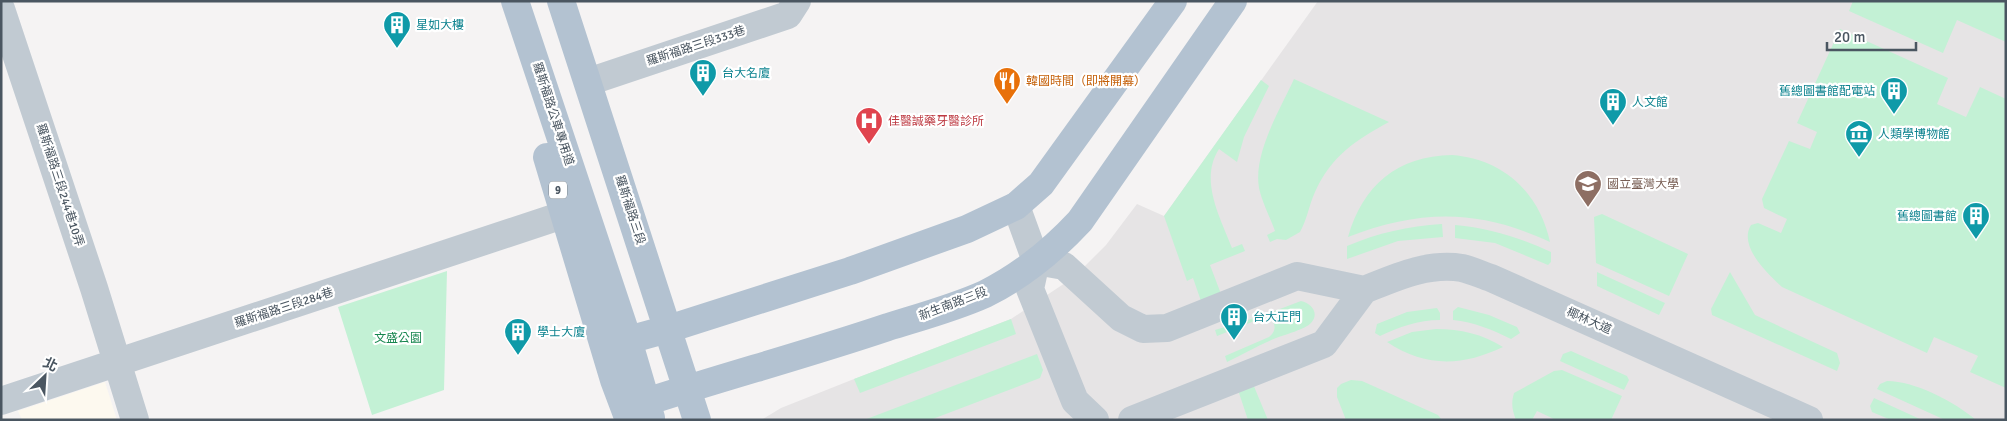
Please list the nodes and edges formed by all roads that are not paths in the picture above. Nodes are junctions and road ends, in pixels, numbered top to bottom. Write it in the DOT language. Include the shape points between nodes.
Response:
graph roads {
  1 [pos="496,1"];
  2 [pos="515,1"];
  3 [pos="532,1"];
  4 [pos="562,1"];
  5 [pos="797,1"];
  6 [pos="1173,1"];
  7 [pos="1233,1"];
  8 [pos="1,9"];
  9 [pos="588,82"];
  10 [pos="1016,206"];
  11 [pos="566,214"];
  12 [pos="1036,261"];
  13 [pos="1364,290"];
  14 [pos="668,329"];
  15 [pos="635,338"];
  16 [pos="117,363"];
  17 [pos="614,380"];
  18 [pos="687,389"];
  19 [pos="1,401"];
  20 [pos="651,412"];
  21 [pos="135,420"];
  22 [pos="693,420"];
  23 [pos="697,420"];
  24 [pos="1095,420"];
  25 [pos="1132,420"];
  26 [pos="1809,420"];
  1 -- 11 [label="main road, 9"];
  2 -- 15 [label="main road, 羅斯福路公車專用道 / 9"];
  3 -- 15 [label="main road, 羅斯福路公車專用道 / 9"];
  4 -- 9 [label="main road, 羅斯福路三段"];
  5 -- 9 [label="street, 羅斯福路三段333巷" via="788,15"];
  6 -- 10 [label="main road" via="1041,184"];
  7 -- 12 [label="main road, 新生南路三段" via="1080,221"];
  8 -- 16 [label="street, 羅斯福路三段244巷10弄"];
  9 -- 14 [label="main road, 羅斯福路三段"];
  10 -- 12 [label="street"];
  10 -- 14 [label="main road" via="968,230 916,249"];
  11 -- 16 [label="street, 羅斯福路三段284巷"];
  11 -- 17 [label="main road, 9"];
  12 -- 13 [label="street" via="1064,266 1120,318 1143,328 1167,328 1297,276"];
  12 -- 18 [label="main road, 新生南路三段" via="984,294 946,308"];
  12 -- 24 [label="street" via="1030,290 1075,401"];
  13 -- 25 [label="street" via="1324,344"];
  13 -- 26 [label="street, 椰林大道" via="1409,272 1461,268 1500,281"];
  14 -- 15 [label="main road"];
  14 -- 18 [label="main road, 羅斯福路三段"];
  15 -- 17 [label="main road"];
  15 -- 18 [label="main road"];
  15 -- 20 [label="main road, 9"];
  16 -- 19 [label="street, 羅斯福路三段284巷"];
  16 -- 21 [label="street, 羅斯福路三段244巷10弄"];
  17 -- 20 [label="main road"];
  18 -- 20 [label="main road, 新生南路三段"];
  18 -- 22 [label="main road"];
  18 -- 23 [label="main road, 羅斯福路三段"];
}
